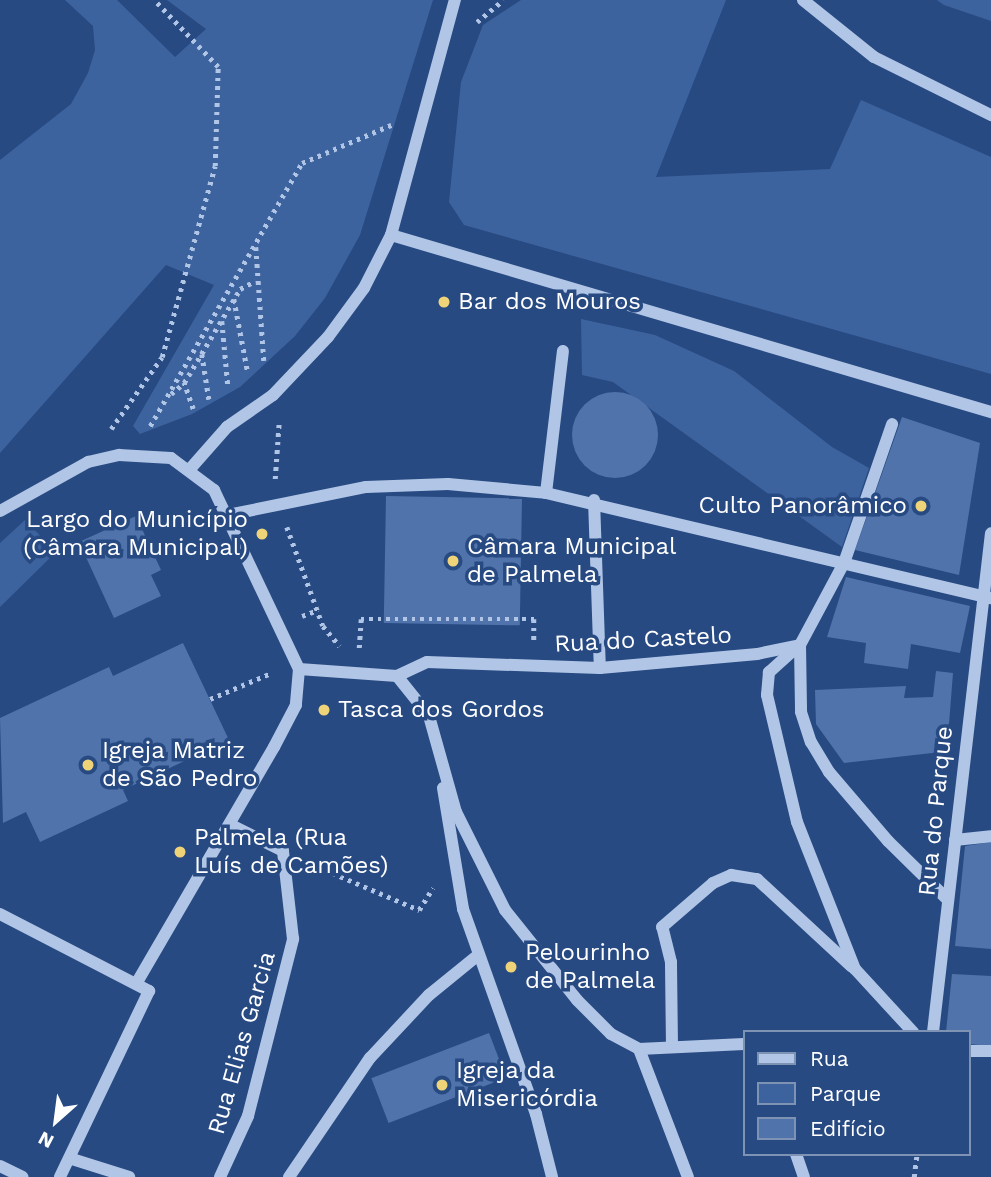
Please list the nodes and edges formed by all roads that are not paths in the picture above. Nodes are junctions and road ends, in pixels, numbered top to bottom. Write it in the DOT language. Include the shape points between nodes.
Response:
graph roads {
  1 [pos="455,0"];
  2 [pos="803,0"];
  3 [pos="991,115"];
  4 [pos="391,235"];
  5 [pos="563,351"];
  6 [pos="991,412"];
  7 [pos="892,424"];
  8 [pos="190,469"];
  9 [pos="546,493"];
  10 [pos="594,500"];
  11 [pos="0,511"];
  12 [pos="228,514"];
  13 [pos="991,533"];
  14 [pos="844,563"];
  15 [pos="987,594"];
  16 [pos="800,645"];
  17 [pos="600,668"];
  18 [pos="299,669"];
  19 [pos="397,676"];
  20 [pos="439,750"];
  21 [pos="231,825"];
  22 [pos="991,836"];
  23 [pos="955,840"];
  24 [pos="948,900"];
  25 [pos="0,914"];
  26 [pos="477,956"];
  27 [pos="855,969"];
  28 [pos="137,982"];
  29 [pos="911,1030"];
  30 [pos="933,1030"];
  31 [pos="743,1044"];
  32 [pos="672,1047"];
  33 [pos="639,1049"];
  34 [pos="970,1051"];
  35 [pos="991,1051"];
  36 [pos="797,1156"];
  37 [pos="72,1160"];
  38 [pos="0,1166"];
  39 [pos="23,1177"];
  40 [pos="60,1177"];
  41 [pos="129,1177"];
  42 [pos="220,1177"];
  43 [pos="289,1177"];
  44 [pos="552,1177"];
  45 [pos="688,1177"];
  46 [pos="804,1177"];
  1 -- 4 [label="street"];
  2 -- 3 [label="street" via="874,57"];
  4 -- 6 [label="street"];
  4 -- 8 [label="street" via="364,288 328,337 273,395 227,427"];
  5 -- 9 [label="street"];
  7 -- 14 [label="street"];
  8 -- 11 [label="street" via="148,454 88,462"];
  8 -- 12 [label="street" via="214,490"];
  9 -- 10 [label="street"];
  9 -- 12 [label="street" via="448,484 366,487"];
  10 -- 14 [label="street"];
  10 -- 17 [label="street"];
  12 -- 18 [label="street"];
  13 -- 15 [label="street, Rua do Parque"];
  14 -- 15 [label="street"];
  14 -- 16 [label="street"];
  15 -- 23 [label="street, Rua do Parque"];
  16 -- 17 [label="street, Rua do Castelo" via="757,654"];
  16 -- 24 [label="street" via="801,712 817,752 888,841"];
  16 -- 27 [label="street" via="769,672 768,695 797,822"];
  17 -- 19 [label="street, Rua do Castelo" via="427,662"];
  18 -- 19 [label="street"];
  18 -- 21 [label="street" via="296,705"];
  19 -- 20 [label="street" via="423,706"];
  20 -- 26 [label="street" via="452,860"];
  20 -- 33 [label="street" via="456,812 505,910 542,961 611,1034"];
  21 -- 28 [label="street"];
  21 -- 42 [label="street, Rua Elias Garcia" via="283,851 292,908 289,969 248,1116"];
  22 -- 23 [label="street"];
  23 -- 24 [label="street, Rua do Parque"];
  24 -- 30 [label="street, Rua do Parque"];
  25 -- 28 [label="street"];
  26 -- 43 [label="street" via="429,995 370,1058"];
  26 -- 44 [label="street" via="536,1114"];
  27 -- 29 [label="street"];
  27 -- 32 [label="street" via="757,879 731,876 713,883 662,927 671,962"];
  28 -- 37 [label="street" via="149,991 145,1006"];
  31 -- 32 [label="street"];
  32 -- 33 [label="street"];
  33 -- 45 [label="street"];
  34 -- 35 [label="street"];
  36 -- 46 [label="street"];
  37 -- 40 [label="street"];
  37 -- 41 [label="street"];
  38 -- 39 [label="street"];
}
